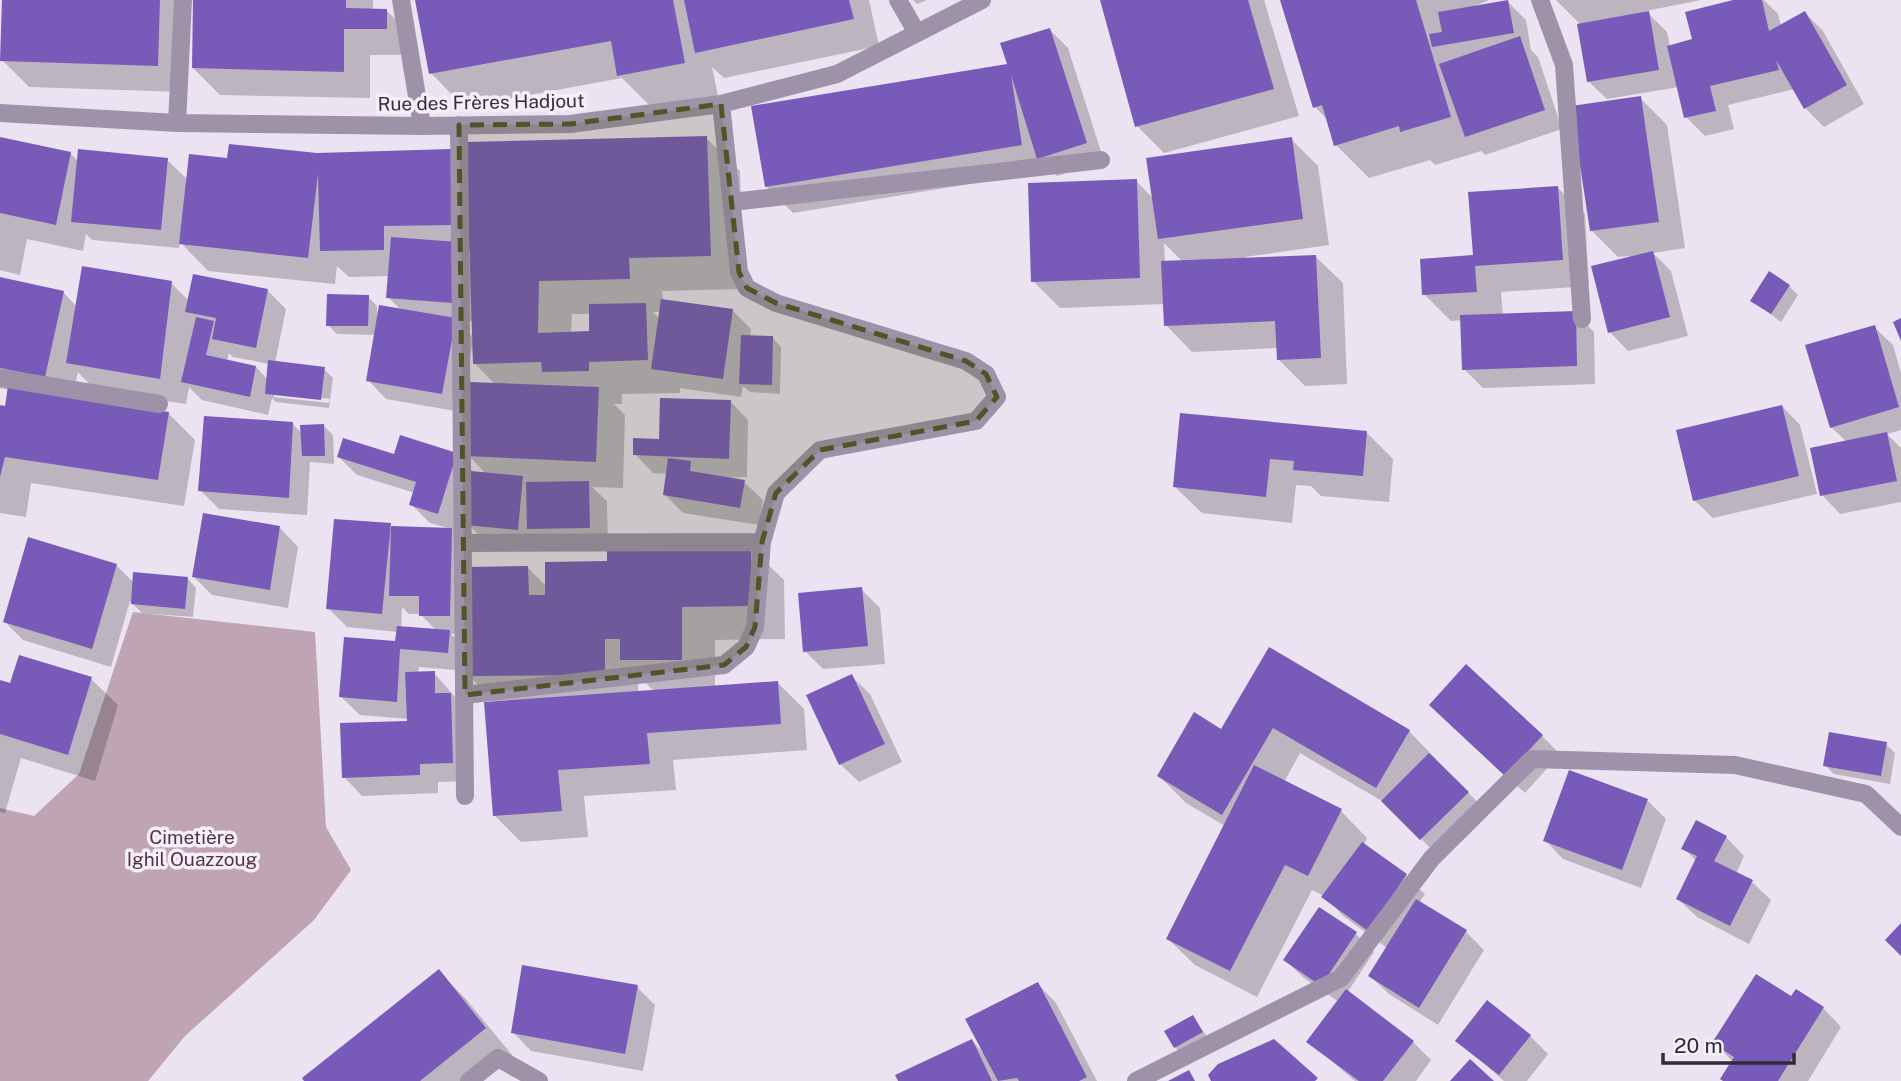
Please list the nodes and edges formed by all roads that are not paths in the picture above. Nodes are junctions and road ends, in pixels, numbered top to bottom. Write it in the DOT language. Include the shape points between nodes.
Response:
graph roads {
  1 [pos="183,0"];
  2 [pos="401,0"];
  3 [pos="898,0"];
  4 [pos="982,0"];
  5 [pos="1540,0"];
  6 [pos="917,33"];
  7 [pos="721,104"];
  8 [pos="1,109"];
  9 [pos="177,123"];
  10 [pos="459,125"];
  11 [pos="422,126"];
  12 [pos="1101,160"];
  13 [pos="732,202"];
  14 [pos="1582,319"];
  15 [pos="0,378"];
  16 [pos="159,404"];
  17 [pos="762,542"];
  18 [pos="464,543"];
  19 [pos="465,695"];
  20 [pos="465,796"];
  21 [pos="1901,827"];
  22 [pos="469,1081"];
  23 [pos="539,1081"];
  24 [pos="1136,1081"];
  1 -- 9 [label="street"];
  2 -- 11 [label="street"];
  3 -- 6 [label="street"];
  4 -- 6 [label="street, Rue des Frères Hadjout"];
  5 -- 14 [label="street" via="1564,65"];
  6 -- 7 [label="street, Rue des Frères Hadjout" via="837,74"];
  7 -- 10 [label="street, Rue des Frères Hadjout" via="570,124"];
  7 -- 13 [label="street"];
  8 -- 9 [label="street, Rue des Frères Hadjout"];
  9 -- 11 [label="street, Rue des Frères Hadjout"];
  10 -- 11 [label="street, Rue des Frères Hadjout"];
  10 -- 18 [label="street"];
  12 -- 13 [label="street"];
  13 -- 17 [label="street" via="739,272 747,288 776,303 966,360 986,374 997,397 976,421 820,450 776,493"];
  15 -- 16 [label="street"];
  17 -- 18 [label="street"];
  17 -- 19 [label="street" via="755,627 746,647 724,665"];
  18 -- 19 [label="street"];
  19 -- 20 [label="street"];
  21 -- 24 [label="street" via="1866,794 1735,765 1532,759 1432,858 1341,978"];
  22 -- 23 [label="street" via="498,1058"];
}
